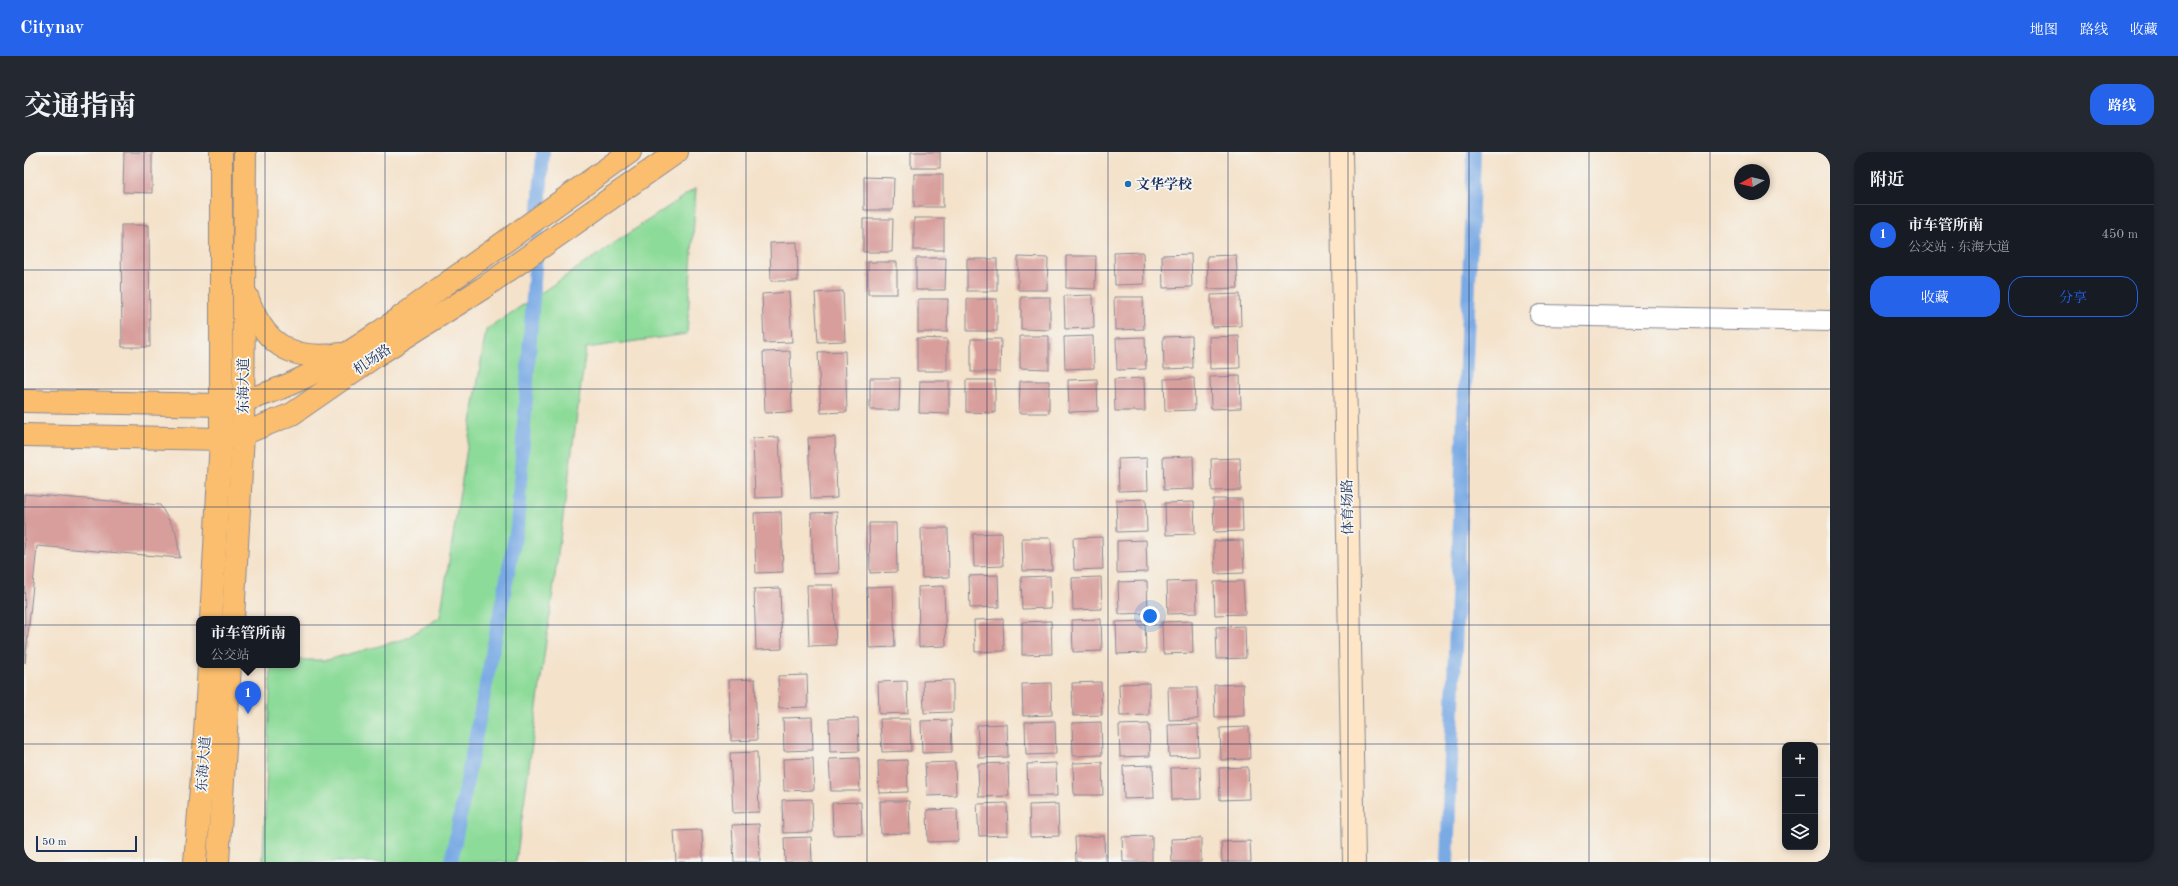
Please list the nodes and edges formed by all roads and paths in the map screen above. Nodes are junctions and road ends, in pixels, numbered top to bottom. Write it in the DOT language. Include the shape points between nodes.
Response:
graph roads {
  1 [pos="220,152"];
  2 [pos="245,152"];
  3 [pos="630,152"];
  4 [pos="677,152"];
  5 [pos="1341,152"];
  6 [pos="244,287"];
  7 [pos="1540,315"];
  8 [pos="1830,321"];
  9 [pos="345,353"];
  10 [pos="24,402"];
  11 [pos="242,402"];
  12 [pos="220,405"];
  13 [pos="243,434"];
  14 [pos="24,435"];
  15 [pos="221,439"];
  16 [pos="211,616"];
  17 [pos="233,616"];
  18 [pos="209,668"];
  19 [pos="230,668"];
  20 [pos="195,862"];
  21 [pos="218,862"];
  22 [pos="1354,862"];
  1 -- 12 [label="main road, 东海大道"];
  2 -- 6 [label="main road, 东海大道"];
  3 -- 9 [label="main road, 机场路"];
  4 -- 13 [label="main road, 机场路" via="483,288 380,353 292,414"];
  5 -- 22 [label="main road, 体育场路"];
  6 -- 9 [label="main road" via="251,309 263,332 283,349 303,355"];
  6 -- 11 [label="main road, 东海大道"];
  7 -- 8 [label="street"];
  9 -- 11 [label="main road, 机场路" via="295,383"];
  10 -- 12 [label="main road, 机场路"];
  11 -- 12 [label="main road, 机场路"];
  11 -- 13 [label="main road, 东海大道"];
  12 -- 15 [label="main road, 东海大道"];
  13 -- 15 [label="main road, 机场路"];
  13 -- 17 [label="main road, 东海大道"];
  14 -- 15 [label="main road, 机场路"];
  15 -- 16 [label="main road, 东海大道"];
  18 -- 20 [label="main road, 东海大道"];
  19 -- 21 [label="main road, 东海大道"];
}
